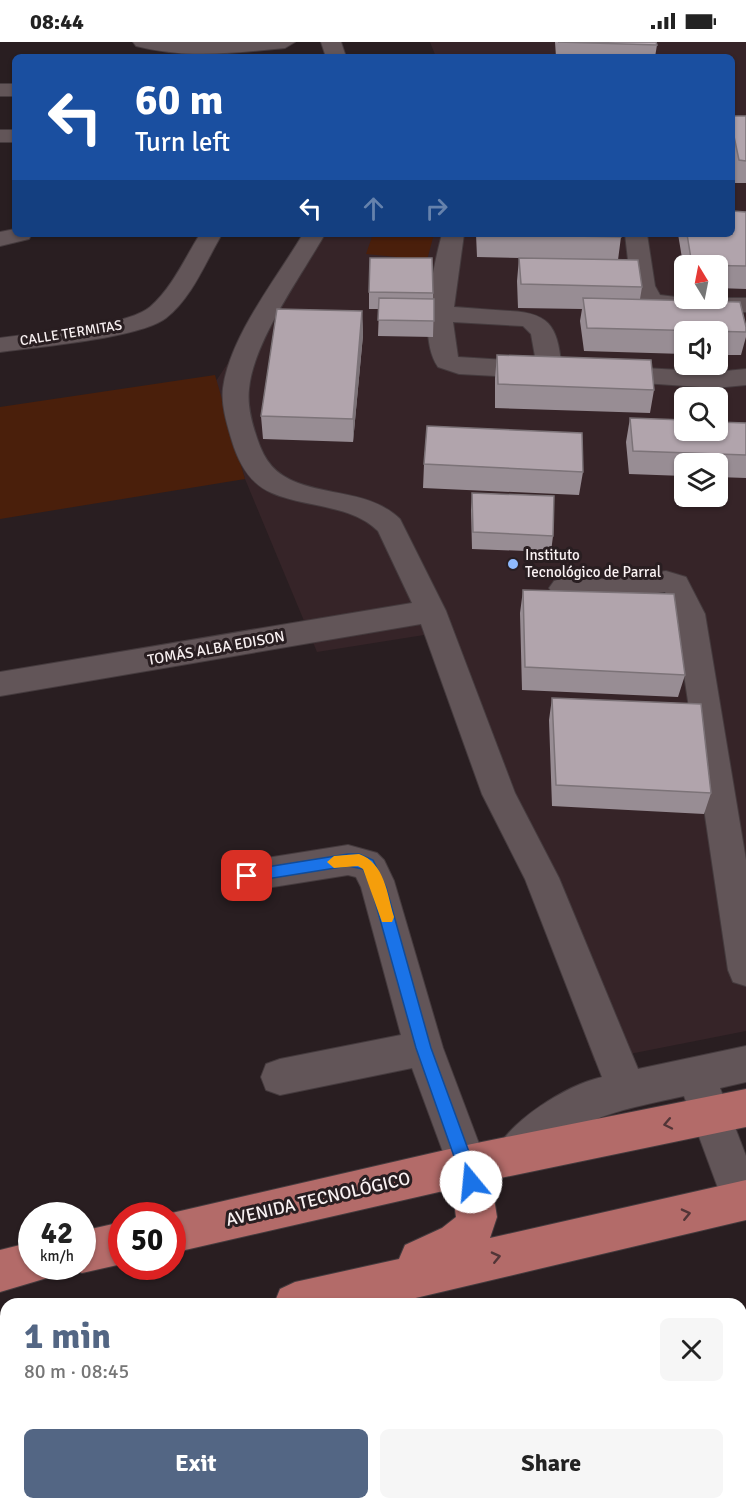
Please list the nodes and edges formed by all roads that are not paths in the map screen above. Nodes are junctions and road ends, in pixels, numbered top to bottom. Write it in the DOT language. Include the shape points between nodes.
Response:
graph roads {
  1 [pos="143,42"];
  2 [pos="285,42"];
  3 [pos="209,237"];
  4 [pos="312,237"];
  5 [pos="452,237"];
  6 [pos="636,237"];
  7 [pos="443,314"];
  8 [pos="744,314"];
  9 [pos="0,345"];
  10 [pos="569,372"];
  11 [pos="746,377"];
  12 [pos="564,588"];
  13 [pos="431,611"];
  14 [pos="0,684"];
  15 [pos="247,876"];
  16 [pos="746,970"];
  17 [pos="423,1048"];
  18 [pos="746,1064"];
  19 [pos="696,1075"];
  20 [pos="280,1077"];
  21 [pos="626,1088"];
  22 [pos="728,1112"];
  23 [pos="514,1155"];
  24 [pos="467,1166"];
  25 [pos="744,1200"];
  26 [pos="186,1229"];
  27 [pos="18,1266"];
  28 [pos="0,1271"];
  29 [pos="344,1292"];
  30 [pos="320,1298"];
  1 -- 2 [label="street" via="173,49"];
  3 -- 9 [label="street, CALLE TERMITAS" via="155,316 141,322"];
  4 -- 13 [label="street" via="240,367 236,403 248,454 259,473 275,486 381,514"];
  5 -- 7 [label="street" via="444,265"];
  6 -- 8 [label="street" via="643,286 651,300"];
  7 -- 10 [label="street" via="528,318 537,322"];
  7 -- 10 [label="street" via="442,346 447,362 459,366"];
  10 -- 11 [label="street" via="715,380"];
  12 -- 16 [label="street" via="624,589 666,581 676,584 681,591 692,625"];
  13 -- 14 [label="street, TOMÁS ALBA EDISON"];
  13 -- 21 [label="street" via="499,794 542,878"];
  15 -- 17 [label="street" via="348,860 368,864 379,887"];
  17 -- 20 [label="street"];
  17 -- 24 [label="street"];
  18 -- 19 [label="street"];
  19 -- 21 [label="street"];
  19 -- 22 [label="street"];
  21 -- 23 [label="street" via="575,1106 549,1123"];
  22 -- 23 [label="main road, AVENIDA TECNOLÓGICO, one-way"];
  22 -- 25 [label="street"];
  23 -- 24 [label="main road, AVENIDA TECNOLÓGICO"];
  24 -- 26 [label="main road, AVENIDA TECNOLÓGICO"];
  24 -- 29 [label="main road" via="478,1215 470,1236"];
  29 -- 25 [label="main road, one-way"];
  27 -- 28 [label="main road"];
  29 -- 30 [label="main road"];
}
